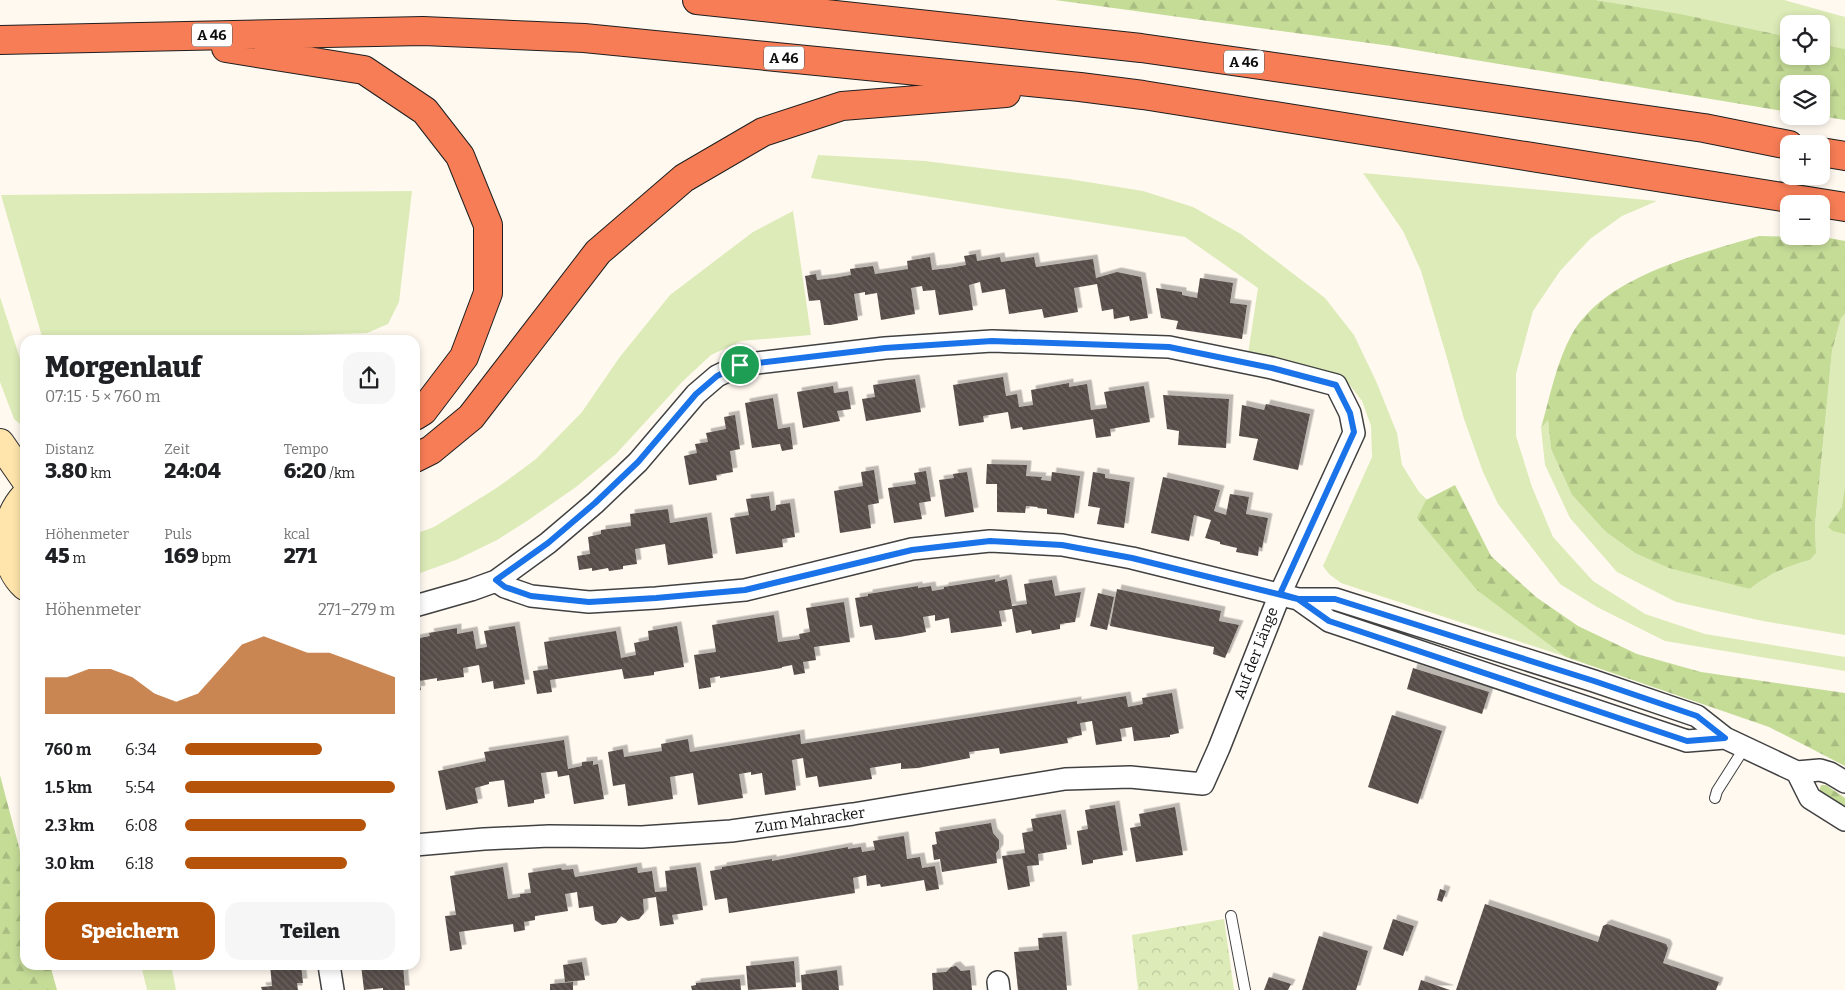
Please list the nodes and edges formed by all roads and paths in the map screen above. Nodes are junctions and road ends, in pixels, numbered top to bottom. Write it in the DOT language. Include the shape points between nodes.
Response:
graph roads {
  1 [pos="697,0"];
  2 [pos="0,41"];
  3 [pos="1080,88"];
  4 [pos="1780,143"];
  5 [pos="1830,154"];
  6 [pos="1845,156"];
  7 [pos="1845,207"];
  8 [pos="420,413"];
  9 [pos="0,443"];
  10 [pos="420,456"];
  11 [pos="20,472"];
  12 [pos="20,502"];
  13 [pos="20,579"];
  14 [pos="496,580"];
  15 [pos="1289,597"];
  16 [pos="420,605"];
  17 [pos="1745,747"];
  18 [pos="1798,772"];
  19 [pos="1845,782"];
  20 [pos="1203,784"];
  21 [pos="1715,798"];
  22 [pos="1845,820"];
  23 [pos="420,845"];
  24 [pos="1231,916"];
  25 [pos="330,970"];
  26 [pos="332,990"];
  27 [pos="1245,990"];
  1 -- 4 [label="highway, A 46" via="1141,48 1719,131"];
  2 -- 3 [label="highway, A 46" via="433,31 584,38"];
  2 -- 8 [label="highway" via="236,49 364,70 425,111 460,156 488,225 488,294 464,357"];
  3 -- 7 [label="highway, A 46" via="1143,95"];
  3 -- 10 [label="highway" via="842,106 763,132 684,178 598,252 471,416"];
  5 -- 6 [label="highway"];
  9 -- 11 [label="main road"];
  12 -- 13 [label="main road" via="9,522 7,543 10,563"];
  14 -- 15 [label="street" via="505,587 531,596 589,602 656,598 745,590 912,550 990,541 1062,545 1123,556"];
  14 -- 15 [label="street, Auf der Länge" via="548,543 595,503 638,462 696,394 717,376 740,365 885,348 992,341 1169,347 1336,385 1350,413 1354,432"];
  14 -- 16 [label="street"];
  15 -- 17 [label="street" via="1329,621 1687,741 1725,738"];
  15 -- 20 [label="street, Auf der Länge"];
  17 -- 18 [label="street"];
  17 -- 21 [label="lane"];
  18 -- 19 [label="street" via="1820,770"];
  18 -- 22 [label="street" via="1810,798"];
  20 -- 23 [label="street, Zum Mahracker" via="1130,777 1065,779 731,831 642,837 484,839"];
  24 -- 27 [label="lane"];
  25 -- 26 [label="street"];
}
